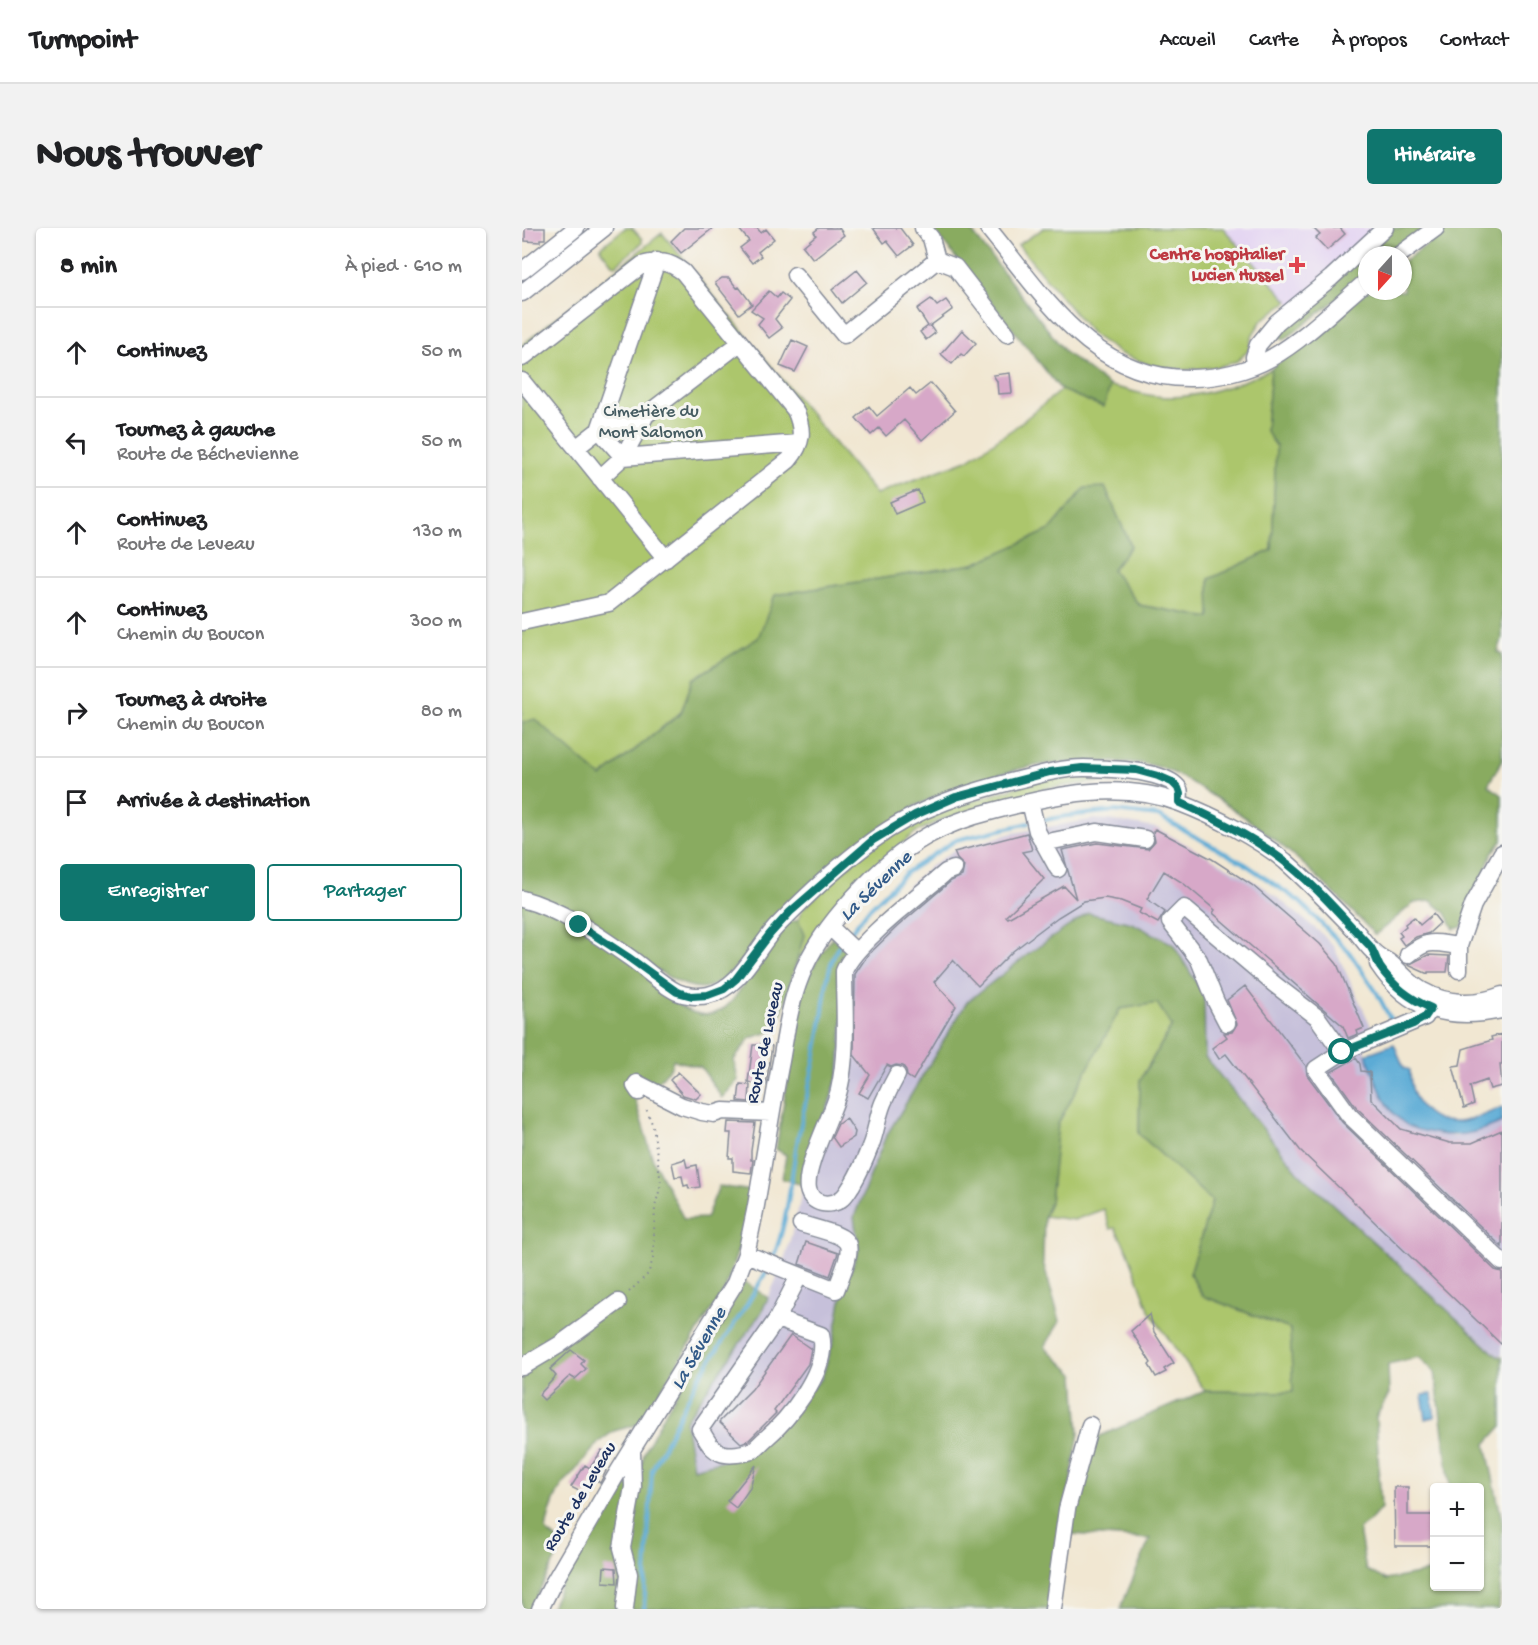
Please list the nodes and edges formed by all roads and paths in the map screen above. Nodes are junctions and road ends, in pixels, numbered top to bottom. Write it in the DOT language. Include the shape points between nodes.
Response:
graph roads {
  1 [pos="576,228"];
  2 [pos="604,228"];
  3 [pos="923,228"];
  4 [pos="988,228"];
  5 [pos="1385,228"];
  6 [pos="1436,228"];
  7 [pos="1411,246"];
  8 [pos="937,260"];
  9 [pos="657,261"];
  10 [pos="522,271"];
  11 [pos="795,275"];
  12 [pos="1358,289"];
  13 [pos="522,293"];
  14 [pos="1007,334"];
  15 [pos="740,343"];
  16 [pos="522,358"];
  17 [pos="1255,365"];
  18 [pos="522,381"];
  19 [pos="646,415"];
  20 [pos="599,430"];
  21 [pos="799,443"];
  22 [pos="576,448"];
  23 [pos="623,457"];
  24 [pos="600,478"];
  25 [pos="666,559"];
  26 [pos="522,622"];
  27 [pos="1179,802"];
  28 [pos="1036,823"];
  29 [pos="1145,839"];
  30 [pos="1502,853"];
  31 [pos="954,869"];
  32 [pos="1058,869"];
  33 [pos="522,900"];
  34 [pos="833,929"];
  35 [pos="1459,946"];
  36 [pos="853,948"];
  37 [pos="1408,955"];
  38 [pos="1459,970"];
  39 [pos="1502,995"];
  40 [pos="1434,1002"];
  41 [pos="1502,1010"];
  42 [pos="1227,1023"];
  43 [pos="1342,1052"];
  44 [pos="897,1075"];
  45 [pos="639,1092"];
  46 [pos="771,1113"];
  47 [pos="801,1224"];
  48 [pos="746,1254"];
  49 [pos="1502,1262"];
  50 [pos="799,1276"];
  51 [pos="618,1302"];
  52 [pos="777,1319"];
  53 [pos="522,1367"];
  54 [pos="1090,1425"];
  55 [pos="632,1450"];
  56 [pos="625,1608"];
  57 [pos="540,1609"];
  58 [pos="1053,1609"];
  1 -- 10 [label="street"];
  2 -- 13 [label="street"];
  3 -- 8 [label="street" via="931,238"];
  4 -- 17 [label="street" via="1072,329 1118,363 1150,374 1184,378 1221,375"];
  5 -- 17 [label="street" via="1270,329 1258,345"];
  6 -- 7 [label="street"];
  8 -- 11 [label="street" via="844,335"];
  8 -- 14 [label="street" via="955,267"];
  9 -- 15 [label="street" via="673,264 683,272"];
  9 -- 16 [label="street" via="642,265"];
  9 -- 20 [label="street"];
  12 -- 17 [label="street" via="1290,346"];
  15 -- 19 [label="street"];
  15 -- 21 [label="street" via="795,410 801,424"];
  18 -- 22 [label="street"];
  19 -- 20 [label="street"];
  19 -- 23 [label="street"];
  20 -- 22 [label="street"];
  20 -- 23 [label="street"];
  21 -- 23 [label="street"];
  21 -- 25 [label="street" via="789,460"];
  22 -- 24 [label="street"];
  23 -- 24 [label="street"];
  24 -- 25 [label="street"];
  25 -- 26 [label="street" via="609,603"];
  27 -- 28 [label="street, Route de Leveau" via="1133,792 1100,791"];
  27 -- 33 [label="street" via="1178,788 1158,776 1136,770 1082,768 1050,772 956,797 873,840 790,912 736,979 708,995 677,992 579,925"];
  27 -- 40 [label="street, Route de Leveau" via="1282,859 1373,950 1379,965 1397,987 1410,998"];
  28 -- 29 [label="street"];
  28 -- 32 [label="street"];
  28 -- 34 [label="street, Route de Leveau" via="961,819 924,837 866,886"];
  30 -- 35 [label="street" via="1473,905"];
  31 -- 36 [label="street"];
  34 -- 36 [label="street"];
  34 -- 46 [label="street, Route de Leveau" via="808,960 797,987"];
  35 -- 37 [label="street" via="1430,942"];
  35 -- 38 [label="street"];
  36 -- 44 [label="street" via="844,971 844,1056 839,1089 807,1188 816,1200 831,1203 847,1193 870,1148 883,1104"];
  39 -- 40 [label="street" via="1473,1002"];
  40 -- 41 [label="street" via="1455,1015"];
  40 -- 43 [label="street" via="1425,1017 1413,1024"];
  42 -- 43 [label="street" via="1199,960 1170,922 1184,908 1317,1017"];
  43 -- 49 [label="street" via="1316,1069 1349,1115"];
  45 -- 46 [label="street" via="637,1083 682,1106 714,1114"];
  45 -- 51 [label="path" via="653,1126 662,1184 655,1207 654,1252 648,1274"];
  46 -- 48 [label="street, Route de Leveau"];
  47 -- 50 [label="street" via="841,1236 850,1250 836,1290"];
  48 -- 50 [label="street"];
  48 -- 55 [label="street, Route de Leveau" via="735,1283"];
  50 -- 52 [label="street"];
  51 -- 53 [label="street"];
  52 -- 52 [label="street" via="700,1429 711,1447 722,1454 753,1450 774,1432 814,1378 822,1357 821,1335"];
  54 -- 58 [label="street" via="1066,1509"];
  55 -- 56 [label="street" via="633,1487 622,1548 629,1574"];
  55 -- 57 [label="street, Route de Leveau"];
}
